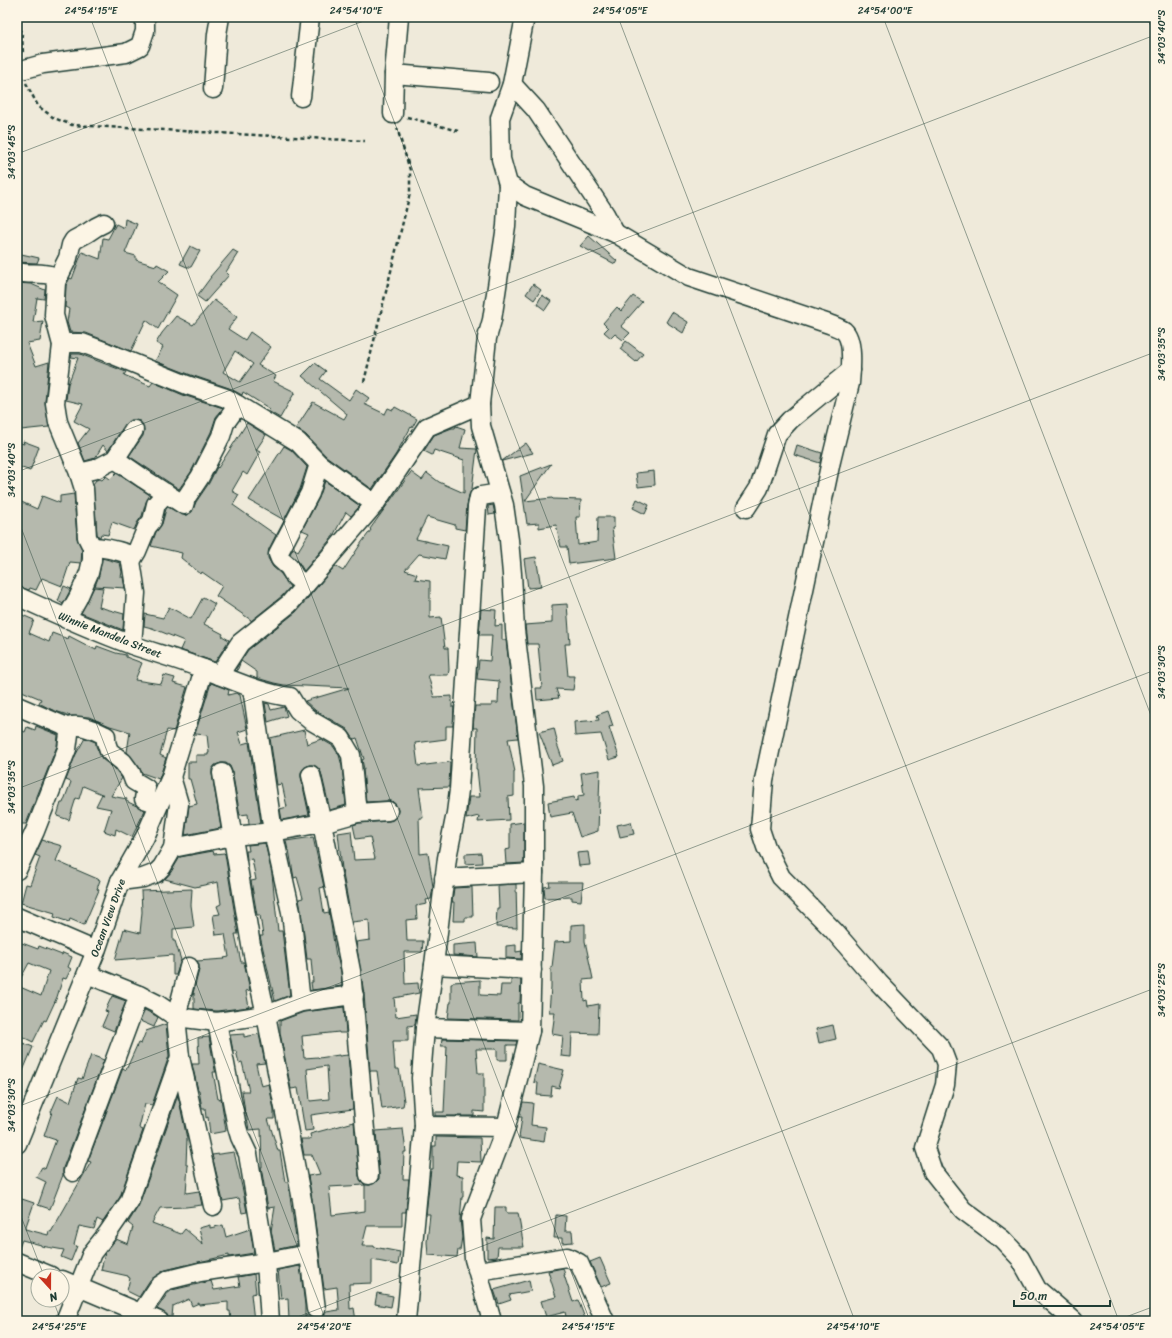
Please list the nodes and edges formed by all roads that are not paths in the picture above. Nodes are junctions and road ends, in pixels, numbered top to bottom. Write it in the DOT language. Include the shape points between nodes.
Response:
graph roads {
  1 [pos="145,17"];
  2 [pos="220,17"];
  3 [pos="310,17"];
  4 [pos="399,17"];
  5 [pos="525,17"];
  6 [pos="25,69"];
  7 [pos="394,74"];
  8 [pos="489,82"];
  9 [pos="512,84"];
  10 [pos="213,89"];
  11 [pos="301,97"];
  12 [pos="393,114"];
  13 [pos="508,184"];
  14 [pos="104,223"];
  15 [pos="615,233"];
  16 [pos="17,272"];
  17 [pos="56,282"];
  18 [pos="62,345"];
  19 [pos="851,370"];
  20 [pos="480,404"];
  21 [pos="238,405"];
  22 [pos="134,430"];
  23 [pos="115,459"];
  24 [pos="319,464"];
  25 [pos="80,474"];
  26 [pos="166,493"];
  27 [pos="500,493"];
  28 [pos="375,504"];
  29 [pos="746,508"];
  30 [pos="92,547"];
  31 [pos="131,561"];
  32 [pos="305,585"];
  33 [pos="18,599"];
  34 [pos="66,619"];
  35 [pos="132,645"];
  36 [pos="212,672"];
  37 [pos="252,688"];
  38 [pos="17,706"];
  39 [pos="67,728"];
  40 [pos="222,773"];
  41 [pos="311,775"];
  42 [pos="171,777"];
  43 [pos="159,804"];
  44 [pos="388,811"];
  45 [pos="357,813"];
  46 [pos="322,823"];
  47 [pos="273,832"];
  48 [pos="233,836"];
  49 [pos="173,848"];
  50 [pos="17,870"];
  51 [pos="534,873"];
  52 [pos="444,878"];
  53 [pos="120,881"];
  54 [pos="17,917"];
  55 [pos="96,951"];
  56 [pos="434,965"];
  57 [pos="189,967"];
  58 [pos="532,970"];
  59 [pos="87,974"];
  60 [pos="139,995"];
  61 [pos="354,995"];
  62 [pos="301,1002"];
  63 [pos="266,1014"];
  64 [pos="176,1017"];
  65 [pos="217,1022"];
  66 [pos="425,1028"];
  67 [pos="530,1031"];
  68 [pos="180,1057"];
  69 [pos="424,1126"];
  70 [pos="506,1127"];
  71 [pos="17,1144"];
  72 [pos="73,1172"];
  73 [pos="369,1175"];
  74 [pos="214,1206"];
  75 [pos="308,1254"];
  76 [pos="17,1262"];
  77 [pos="266,1262"];
  78 [pos="32,1268"];
  79 [pos="478,1271"];
  80 [pos="70,1284"];
  81 [pos="67,1308"];
  82 [pos="316,1309"];
  83 [pos="141,1313"];
  84 [pos="65,1321"];
  85 [pos="159,1321"];
  86 [pos="270,1321"];
  87 [pos="406,1321"];
  88 [pos="492,1321"];
  89 [pos="605,1321"];
  90 [pos="1074,1321"];
  1 -- 6 [label="street" via="145,31 140,46 126,53 43,64"];
  2 -- 10 [label="street"];
  3 -- 11 [label="street"];
  4 -- 7 [label="street"];
  5 -- 9 [label="street"];
  7 -- 8 [label="street"];
  7 -- 12 [label="street"];
  9 -- 13 [label="street" via="500,118 500,159"];
  9 -- 15 [label="street" via="536,110"];
  13 -- 15 [label="street" via="524,196"];
  13 -- 20 [label="street" via="506,226 494,313 487,338"];
  14 -- 17 [label="street" via="74,240"];
  15 -- 19 [label="street" via="689,278 830,324 844,331 851,345"];
  16 -- 17 [label="street" via="50,274"];
  17 -- 18 [label="street" via="54,315"];
  18 -- 21 [label="street" via="82,343 226,398"];
  18 -- 25 [label="street" via="55,403 58,422"];
  19 -- 29 [label="street" via="790,420 777,434 759,488"];
  19 -- 90 [label="street" via="764,780 760,829 781,877 941,1048 947,1064 945,1085 925,1148 933,1172 963,1210 1002,1239 1020,1258 1037,1289"];
  20 -- 27 [label="street" via="481,426"];
  20 -- 28 [label="street, Ocean View Drive" via="427,427"];
  21 -- 24 [label="street" via="298,442"];
  21 -- 26 [label="street" via="184,504"];
  22 -- 23 [label="street"];
  23 -- 25 [label="street"];
  23 -- 26 [label="street"];
  24 -- 28 [label="street"];
  24 -- 32 [label="street" via="310,494 278,554 295,577"];
  25 -- 30 [label="street" via="84,489 87,536"];
  26 -- 31 [label="street" via="156,504 152,520"];
  27 -- 51 [label="street" via="509,540 515,630 534,786"];
  27 -- 52 [label="street" via="479,497 477,507 459,790"];
  28 -- 32 [label="street, Ocean View Drive"];
  30 -- 31 [label="street" via="123,552 128,554"];
  30 -- 34 [label="street" via="88,573"];
  31 -- 35 [label="street" via="136,593"];
  32 -- 36 [label="street, Ocean View Drive" via="289,604 240,643"];
  33 -- 34 [label="street, Winnie Mandela Street"];
  34 -- 35 [label="street, Winnie Mandela Street"];
  35 -- 36 [label="street, Winnie Mandela Street"];
  36 -- 37 [label="street, Winnie Mandela Street"];
  36 -- 42 [label="street, Ocean View Drive"];
  37 -- 45 [label="street, Winnie Mandela Street" via="277,696 290,697 298,710 310,720 341,738 351,755"];
  37 -- 47 [label="street"];
  38 -- 39 [label="street"];
  39 -- 43 [label="street" via="76,725 106,736 109,751 123,762 134,781 146,788 144,798"];
  39 -- 50 [label="street" via="68,749"];
  40 -- 48 [label="street"];
  41 -- 46 [label="street"];
  42 -- 43 [label="street, Ocean View Drive"];
  42 -- 49 [label="street" via="179,804"];
  43 -- 53 [label="street, Ocean View Drive" via="145,837"];
  44 -- 45 [label="street"];
  45 -- 46 [label="street"];
  46 -- 47 [label="street"];
  46 -- 61 [label="street"];
  47 -- 48 [label="street"];
  47 -- 62 [label="street" via="291,912"];
  48 -- 49 [label="street"];
  48 -- 63 [label="street" via="251,945"];
  49 -- 53 [label="street" via="156,873 143,878"];
  51 -- 52 [label="street"];
  51 -- 58 [label="street"];
  52 -- 56 [label="street"];
  53 -- 55 [label="street, Ocean View Drive"];
  54 -- 55 [label="street"];
  55 -- 59 [label="street, Ocean View Drive"];
  56 -- 58 [label="street"];
  56 -- 66 [label="street"];
  57 -- 64 [label="street"];
  58 -- 67 [label="street"];
  59 -- 60 [label="street"];
  59 -- 71 [label="street, Ocean View Drive"];
  60 -- 64 [label="street"];
  60 -- 72 [label="street"];
  61 -- 62 [label="street"];
  61 -- 73 [label="street"];
  62 -- 63 [label="street"];
  63 -- 65 [label="street"];
  63 -- 75 [label="street" via="302,1200"];
  64 -- 65 [label="street"];
  64 -- 68 [label="street"];
  65 -- 77 [label="street" via="237,1127 248,1154"];
  66 -- 67 [label="street"];
  66 -- 69 [label="street" via="422,1078"];
  67 -- 70 [label="street"];
  68 -- 74 [label="street"];
  68 -- 80 [label="street" via="129,1202"];
  69 -- 70 [label="street"];
  69 -- 87 [label="street"];
  70 -- 79 [label="street" via="471,1219 474,1258"];
  75 -- 77 [label="street"];
  75 -- 82 [label="street"];
  76 -- 78 [label="street"];
  77 -- 83 [label="street" via="200,1272 168,1280 159,1286"];
  77 -- 86 [label="street"];
  79 -- 88 [label="street"];
  79 -- 89 [label="street" via="567,1257 578,1263"];
  80 -- 83 [label="street"];
  81 -- 84 [label="street"];
  83 -- 85 [label="street"];
}
